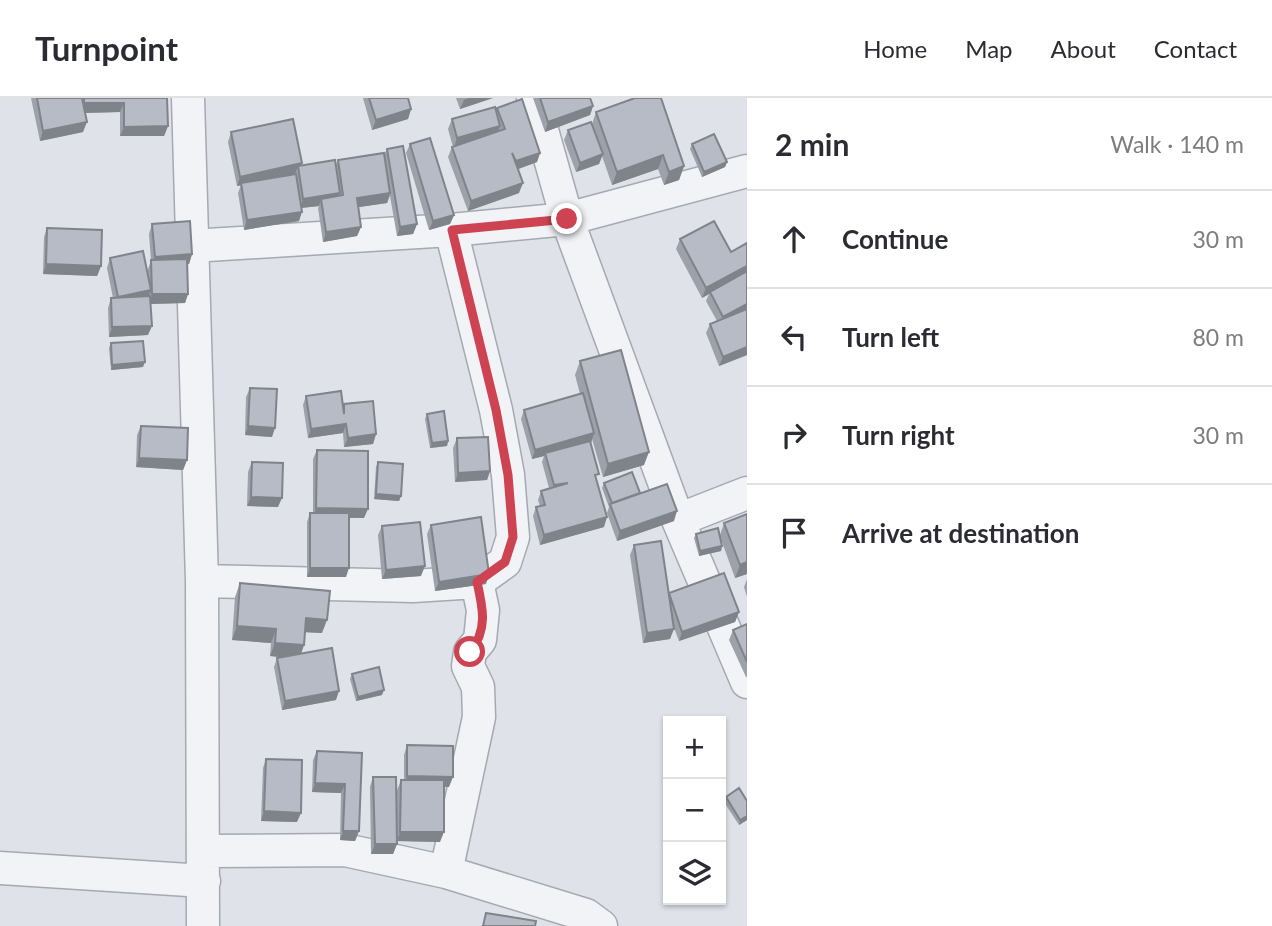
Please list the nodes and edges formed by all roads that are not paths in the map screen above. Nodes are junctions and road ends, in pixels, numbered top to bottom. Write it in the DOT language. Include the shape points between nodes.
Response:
graph roads {
  1 [pos="188,98"];
  2 [pos="533,98"];
  3 [pos="747,171"];
  4 [pos="567,219"];
  5 [pos="452,230"];
  6 [pos="191,246"];
  7 [pos="747,493"];
  8 [pos="678,520"];
  9 [pos="202,581"];
  10 [pos="477,582"];
  11 [pos="747,682"];
  12 [pos="204,866"];
  13 [pos="0,868"];
  14 [pos="446,872"];
  15 [pos="203,926"];
  16 [pos="601,926"];
  1 -- 6 [label="street"];
  2 -- 4 [label="street"];
  3 -- 4 [label="street"];
  4 -- 5 [label="street"];
  4 -- 8 [label="street"];
  5 -- 6 [label="street"];
  5 -- 10 [label="street" via="496,410 513,537 505,562"];
  6 -- 9 [label="street"];
  7 -- 8 [label="street"];
  8 -- 11 [label="street"];
  9 -- 10 [label="street" via="413,586"];
  9 -- 12 [label="street"];
  10 -- 14 [label="street" via="483,610 480,640 470,652 468,666 478,687 479,717"];
  12 -- 13 [label="street"];
  12 -- 14 [label="street" via="345,850"];
  12 -- 15 [label="street"];
  14 -- 16 [label="street" via="586,915"];
}
